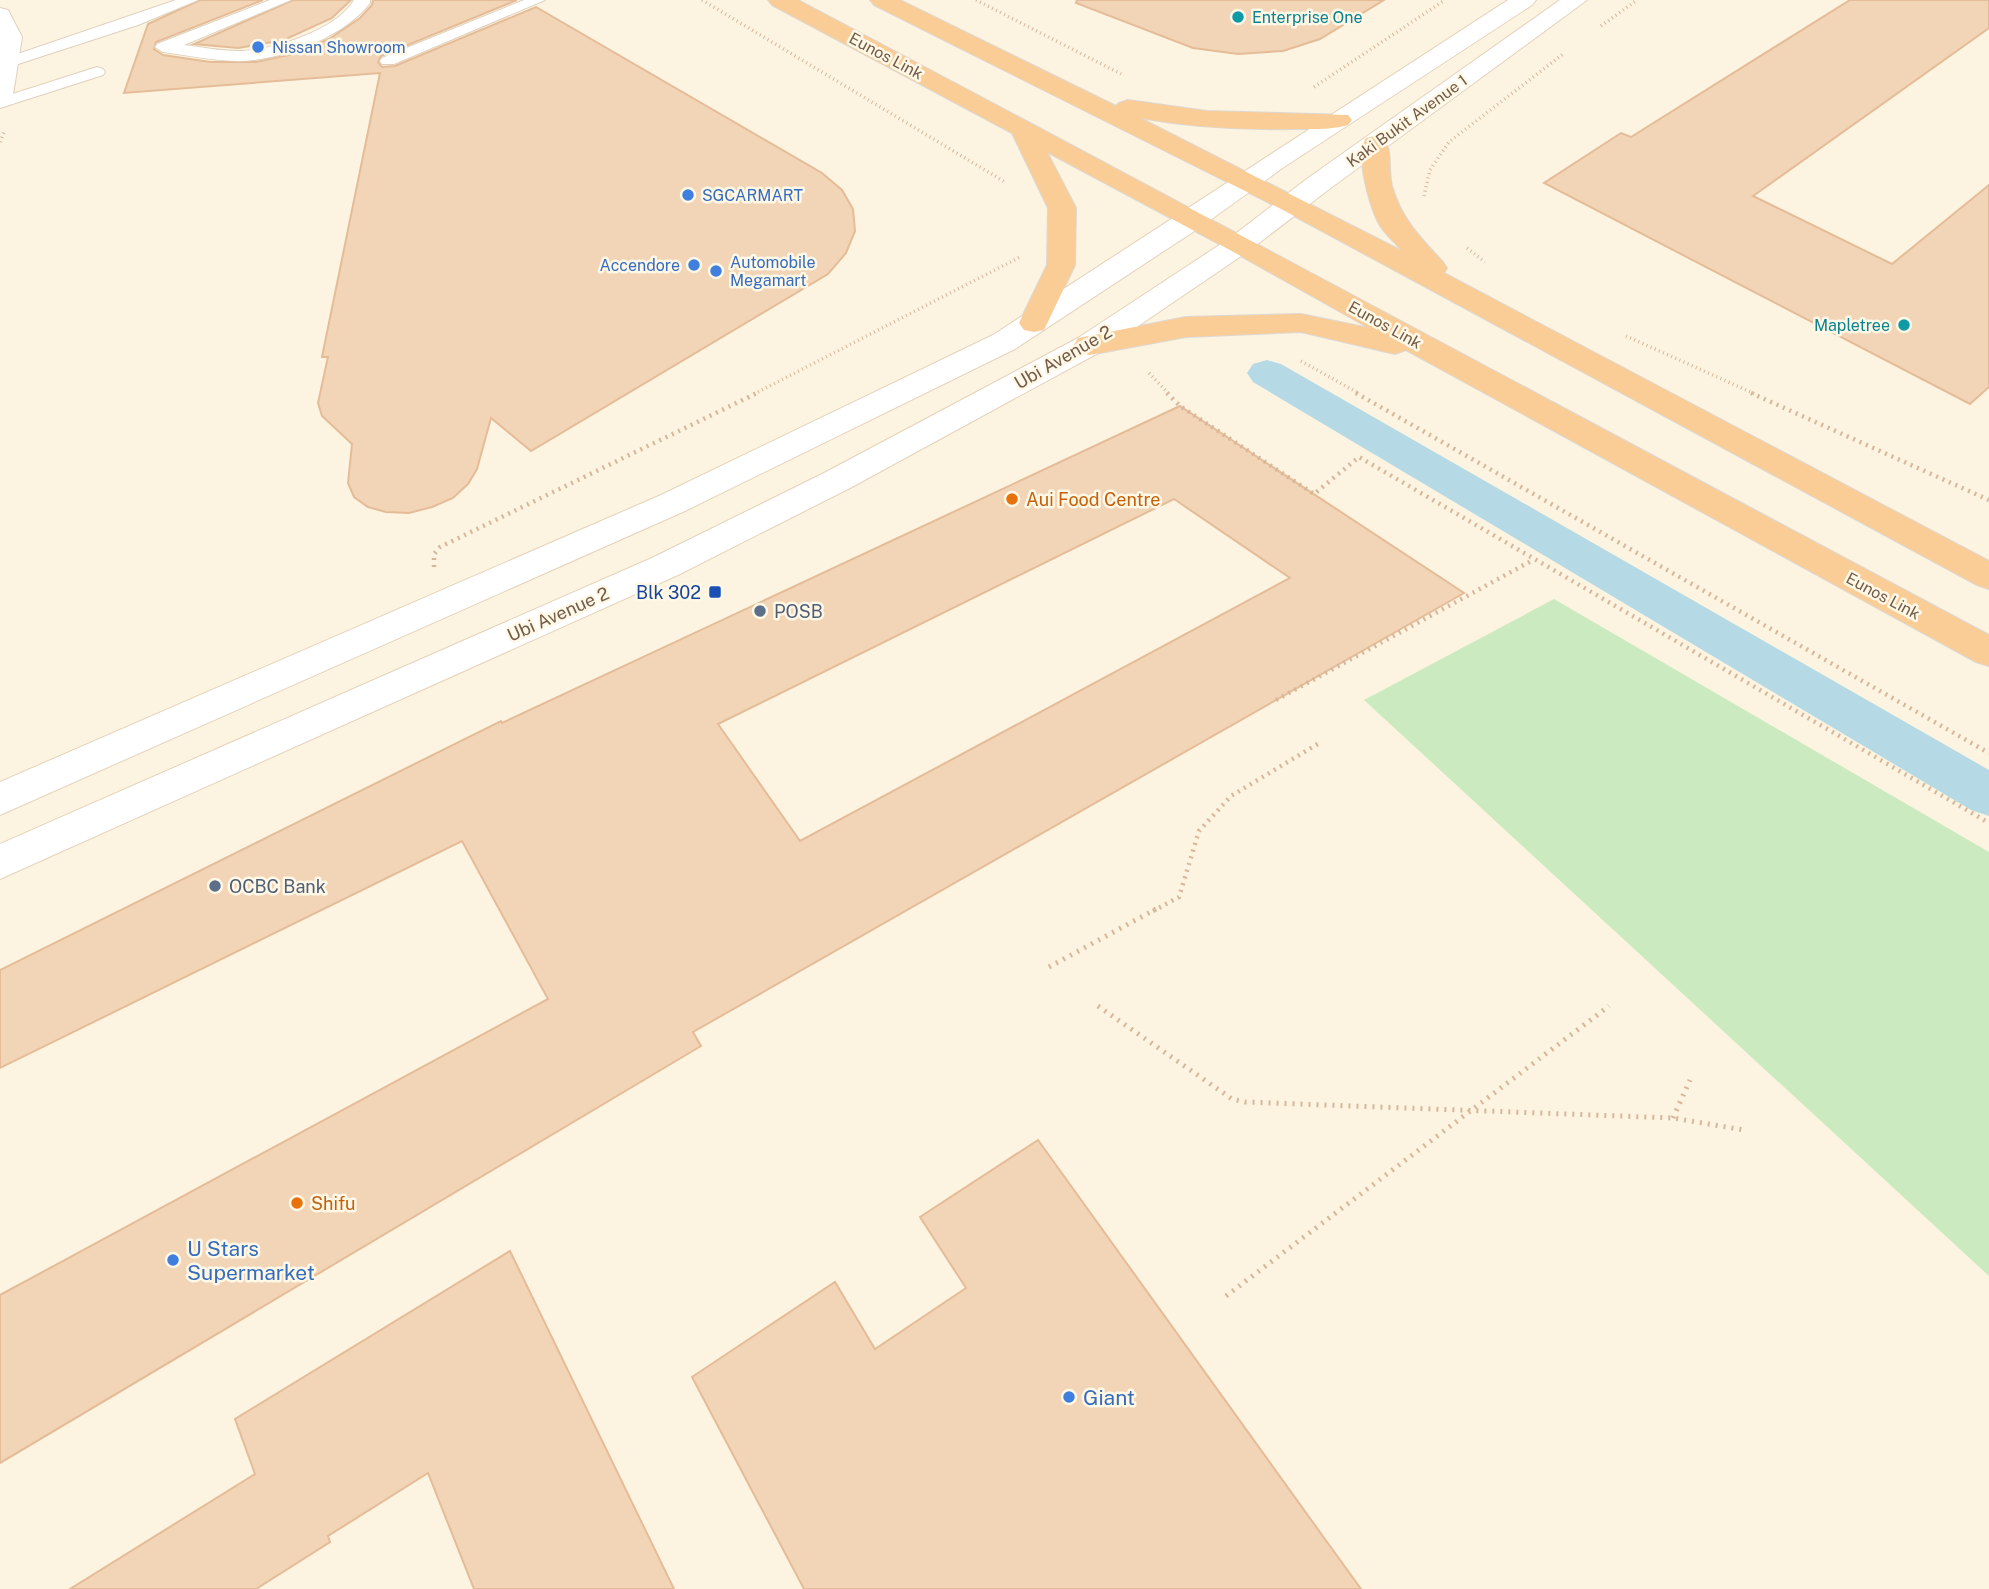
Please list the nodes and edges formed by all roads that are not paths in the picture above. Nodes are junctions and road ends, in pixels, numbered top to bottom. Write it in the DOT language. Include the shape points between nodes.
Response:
graph roads {
  1 [pos="190,0"];
  2 [pos="283,0"];
  3 [pos="362,0"];
  4 [pos="537,0"];
  5 [pos="780,0"];
  6 [pos="883,0"];
  7 [pos="1524,0"];
  8 [pos="1575,0"];
  9 [pos="0,15"];
  10 [pos="388,61"];
  11 [pos="6,63"];
  12 [pos="97,72"];
  13 [pos="0,95"];
  14 [pos="1082,98"];
  15 [pos="0,103"];
  16 [pos="1339,120"];
  17 [pos="1023,130"];
  18 [pos="1375,144"];
  19 [pos="1245,181"];
  20 [pos="1293,204"];
  21 [pos="1192,220"];
  22 [pos="1240,244"];
  23 [pos="1450,288"];
  24 [pos="1034,323"];
  25 [pos="1089,345"];
  26 [pos="1435,353"];
  27 [pos="1989,576"];
  28 [pos="1989,652"];
  29 [pos="0,799"];
  30 [pos="0,862"];
  1 -- 11 [label="lane"];
  2 -- 3 [label="lane" via="163,47 239,56 290,47 340,24"];
  4 -- 10 [label="lane"];
  5 -- 17 [label="highway, Eunos Link"];
  6 -- 14 [label="highway"];
  7 -- 16 [label="main road, Kaki Bukit Avenue 1"];
  8 -- 18 [label="main road, Kaki Bukit Avenue 1"];
  9 -- 11 [label="main road" via="10,37"];
  11 -- 13 [label="main road"];
  12 -- 15 [label="lane"];
  14 -- 16 [label="highway" via="1166,116 1267,123"];
  14 -- 19 [label="highway"];
  16 -- 19 [label="main road, Kaki Bukit Avenue 1"];
  17 -- 21 [label="highway, Eunos Link"];
  17 -- 24 [label="highway" via="1062,208 1061,265"];
  18 -- 20 [label="main road, Kaki Bukit Avenue 1"];
  18 -- 23 [label="highway" via="1378,184 1391,220"];
  19 -- 20 [label="highway"];
  19 -- 21 [label="main road, Kaki Bukit Avenue 1"];
  20 -- 22 [label="main road, Kaki Bukit Avenue 1"];
  20 -- 23 [label="highway"];
  21 -- 22 [label="highway, Eunos Link"];
  21 -- 24 [label="main road"];
  22 -- 25 [label="main road, Ubi Avenue 2"];
  22 -- 26 [label="highway, Eunos Link"];
  23 -- 27 [label="highway"];
  24 -- 29 [label="main road" via="1004,342 673,503"];
  25 -- 26 [label="highway" via="1186,327 1301,323"];
  25 -- 30 [label="main road, Ubi Avenue 2" via="666,566"];
  26 -- 28 [label="highway, Eunos Link"];
}
